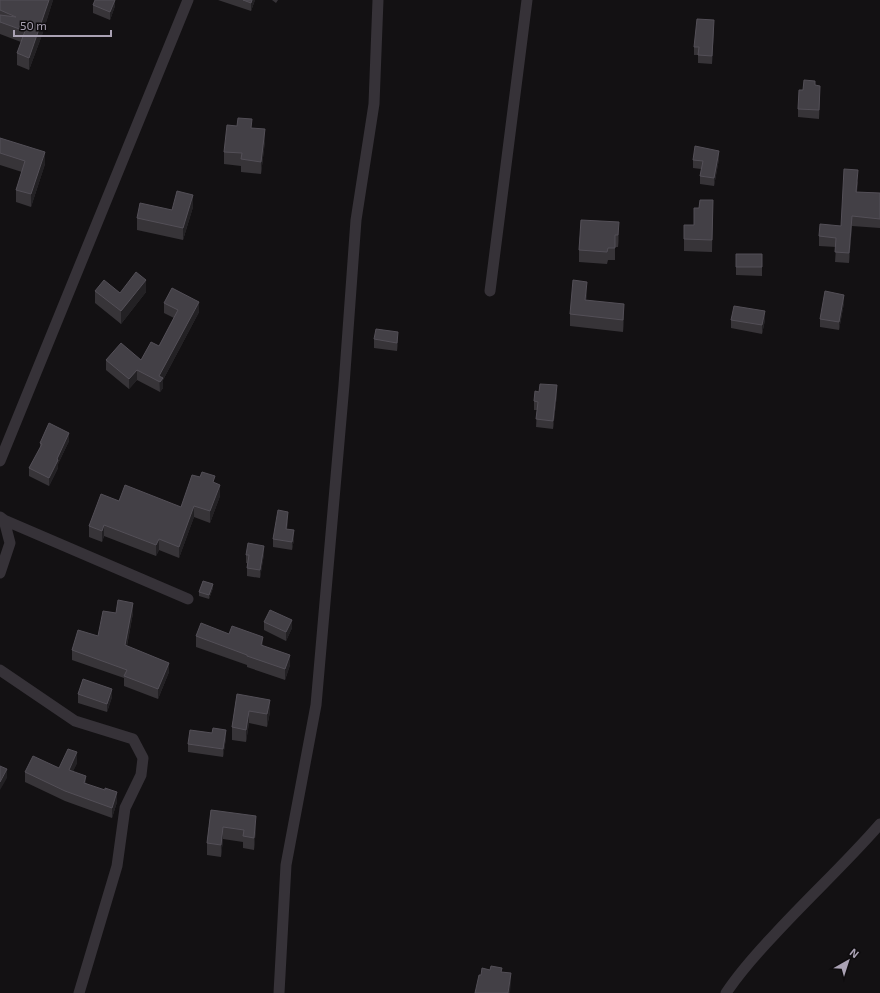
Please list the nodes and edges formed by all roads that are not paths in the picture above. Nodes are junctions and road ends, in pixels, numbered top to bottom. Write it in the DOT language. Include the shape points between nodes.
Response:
graph roads {
  1 [pos="188,0"];
  2 [pos="378,0"];
  3 [pos="528,0"];
  4 [pos="490,291"];
  5 [pos="0,460"];
  6 [pos="2,518"];
  7 [pos="0,573"];
  8 [pos="188,599"];
  9 [pos="0,670"];
  10 [pos="880,824"];
  11 [pos="732,990"];
  12 [pos="79,993"];
  13 [pos="279,993"];
  1 -- 5 [label="street"];
  2 -- 13 [label="street" via="374,104 356,220 316,705 286,865"];
  3 -- 4 [label="street"];
  6 -- 7 [label="street" via="10,543"];
  6 -- 8 [label="street"];
  9 -- 12 [label="street" via="75,720 133,739 143,758 141,775 125,808 117,866"];
  10 -- 11 [label="street" via="751,960"];
}
